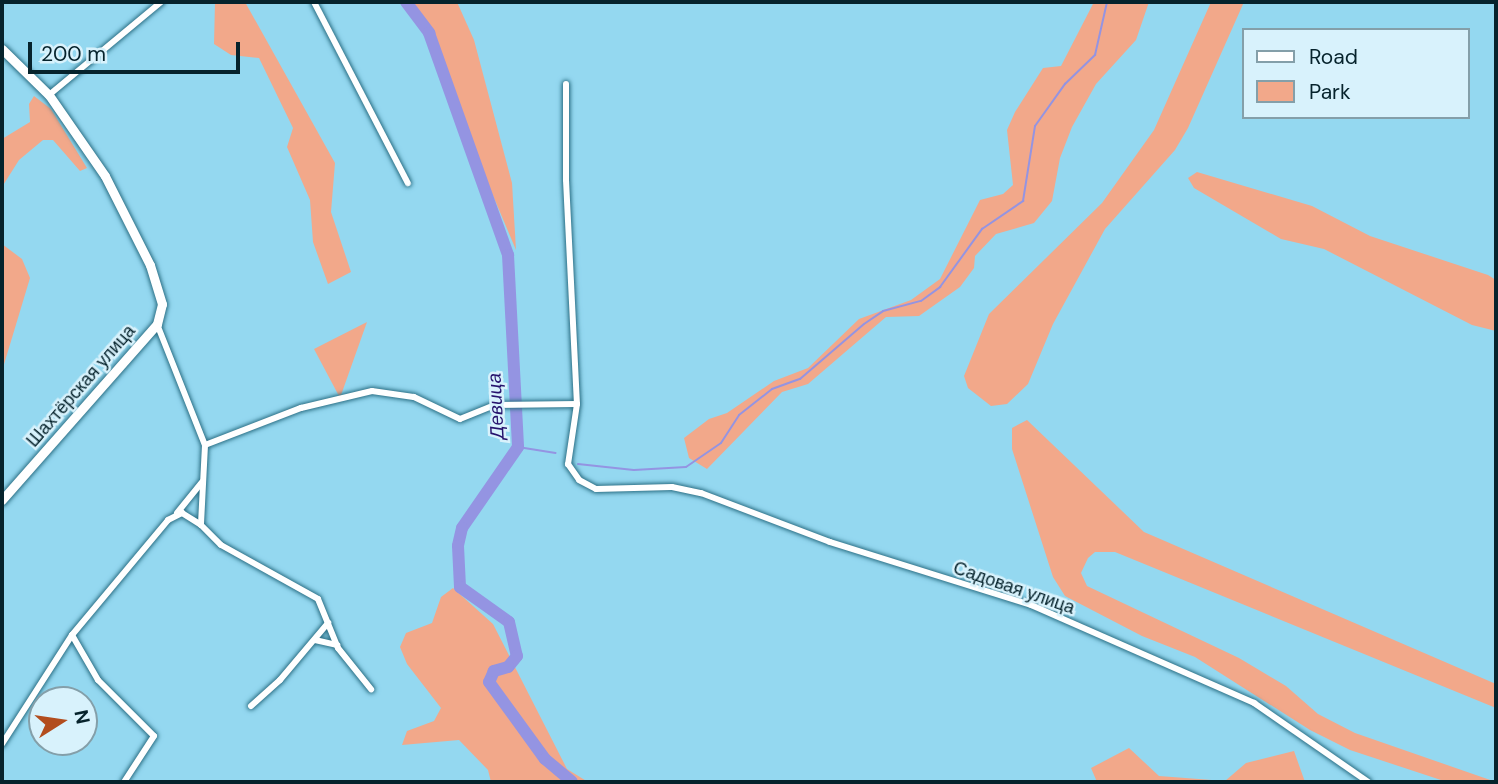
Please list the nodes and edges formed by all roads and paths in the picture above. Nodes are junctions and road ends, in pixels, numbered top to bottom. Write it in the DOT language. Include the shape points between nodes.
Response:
graph roads {
  1 [pos="161,2"];
  2 [pos="314,2"];
  3 [pos="2,49"];
  4 [pos="566,84"];
  5 [pos="49,95"];
  6 [pos="408,183"];
  7 [pos="157,324"];
  8 [pos="577,404"];
  9 [pos="205,445"];
  10 [pos="204,480"];
  11 [pos="2,500"];
  12 [pos="177,513"];
  13 [pos="201,525"];
  14 [pos="328,623"];
  15 [pos="72,635"];
  16 [pos="315,640"];
  17 [pos="337,645"];
  18 [pos="370,689"];
  19 [pos="251,706"];
  20 [pos="2,744"];
  21 [pos="124,782"];
  22 [pos="1368,782"];
  1 -- 5 [label="street"];
  2 -- 6 [label="street"];
  3 -- 5 [label="street"];
  4 -- 8 [label="street, Садовая улица" via="565,180"];
  5 -- 7 [label="street" via="105,176 135,232 161,297"];
  7 -- 9 [label="street"];
  7 -- 11 [label="street, Шахтёрская улица"];
  8 -- 9 [label="street" via="495,405 460,419 414,397 372,391 301,408"];
  8 -- 22 [label="street, Садовая улица" via="568,464 579,480 605,490 667,487 701,493 830,542 1054,614 1254,703"];
  9 -- 10 [label="street"];
  10 -- 12 [label="street"];
  10 -- 13 [label="street"];
  12 -- 13 [label="street"];
  12 -- 15 [label="street"];
  13 -- 14 [label="street" via="222,545 318,599"];
  14 -- 16 [label="street"];
  14 -- 17 [label="street"];
  15 -- 20 [label="street"];
  15 -- 21 [label="street" via="98,680 153,736"];
  16 -- 17 [label="street"];
  16 -- 19 [label="street"];
  17 -- 18 [label="street"];
}
